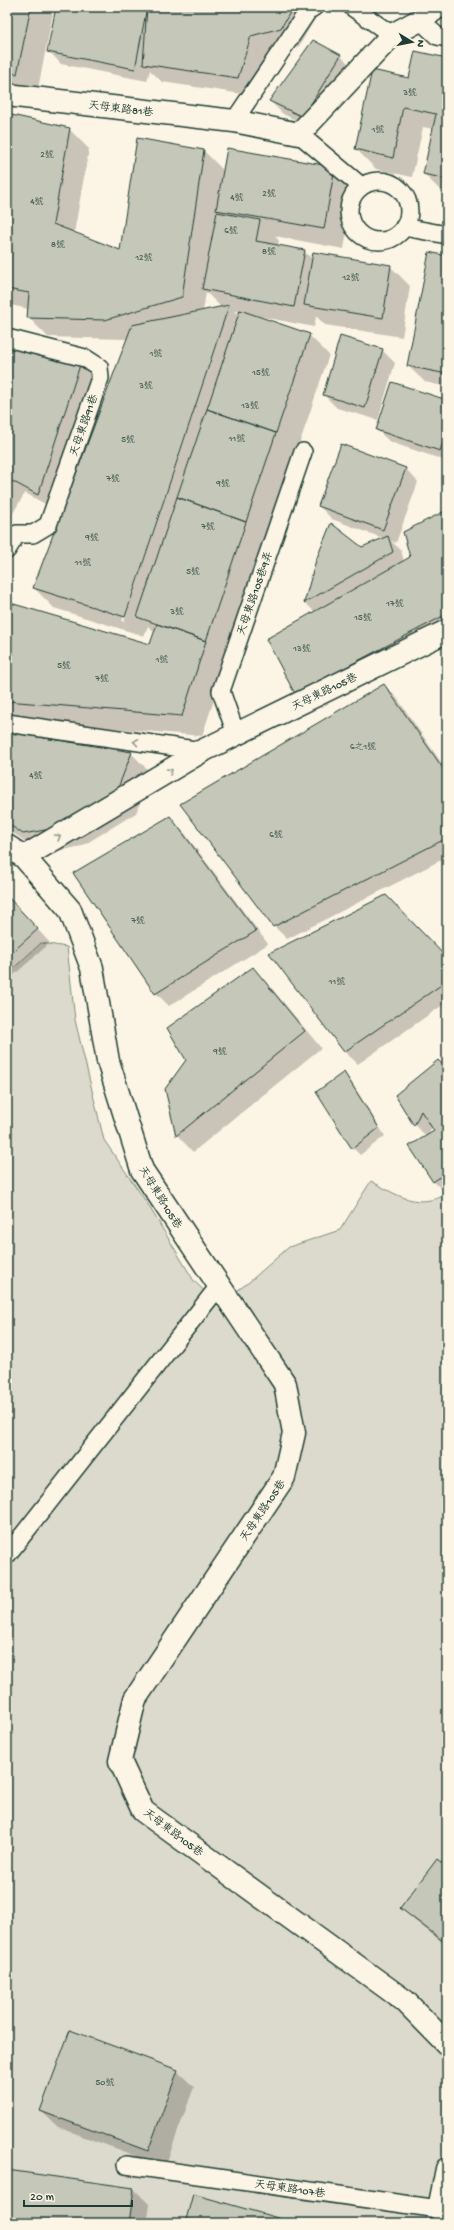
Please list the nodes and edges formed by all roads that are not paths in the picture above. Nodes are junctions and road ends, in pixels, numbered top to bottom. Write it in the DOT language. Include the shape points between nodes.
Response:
graph roads {
  1 [pos="314,7"];
  2 [pos="352,7"];
  3 [pos="438,7"];
  4 [pos="420,20"];
  5 [pos="392,35"];
  6 [pos="447,38"];
  7 [pos="7,95"];
  8 [pos="234,121"];
  9 [pos="299,134"];
  10 [pos="361,186"];
  11 [pos="404,227"];
  12 [pos="447,235"];
  13 [pos="7,338"];
  14 [pos="303,452"];
  15 [pos="7,550"];
  16 [pos="447,631"];
  17 [pos="7,723"];
  18 [pos="236,734"];
  19 [pos="202,752"];
  20 [pos="16,851"];
  21 [pos="219,1286"];
  22 [pos="7,1556"];
  23 [pos="447,2044"];
  24 [pos="126,2165"];
  25 [pos="447,2169"];
  26 [pos="443,2216"];
  1 -- 8 [label="lane" via="308,11"];
  2 -- 5 [label="lane"];
  3 -- 4 [label="street"];
  4 -- 5 [label="street"];
  4 -- 6 [label="lane" via="437,36"];
  5 -- 9 [label="street"];
  7 -- 8 [label="street, 天母東路81巷"];
  8 -- 9 [label="street, 天母東路81巷"];
  9 -- 10 [label="lane"];
  10 -- 11 [label="lane" via="372,182 384,182 395,186 403,194 408,205"];
  10 -- 11 [label="lane" via="353,195 349,206 349,218 362,237 385,241 396,236"];
  11 -- 12 [label="lane"];
  13 -- 15 [label="lane, 天母東路91巷" via="85,358 99,366 100,378 48,525 33,534 17,534"];
  14 -- 18 [label="lane, 天母東路105巷9弄" via="221,691"];
  16 -- 18 [label="street, 天母東路105巷"];
  19 -- 17 [label="lane, one-way"];
  18 -- 19 [label="street, 天母東路105巷"];
  20 -- 19 [label="street, 天母東路105巷, one-way"];
  20 -- 21 [label="street, 天母東路105巷" via="70,910 92,968 108,1061 142,1170"];
  21 -- 22 [label="lane"];
  21 -- 23 [label="street, 天母東路105巷" via="286,1384 294,1433 284,1477 135,1700 120,1761 143,1811 405,2001"];
  24 -- 26 [label="lane, 天母東路107巷"];
  25 -- 26 [label="street"];
}
